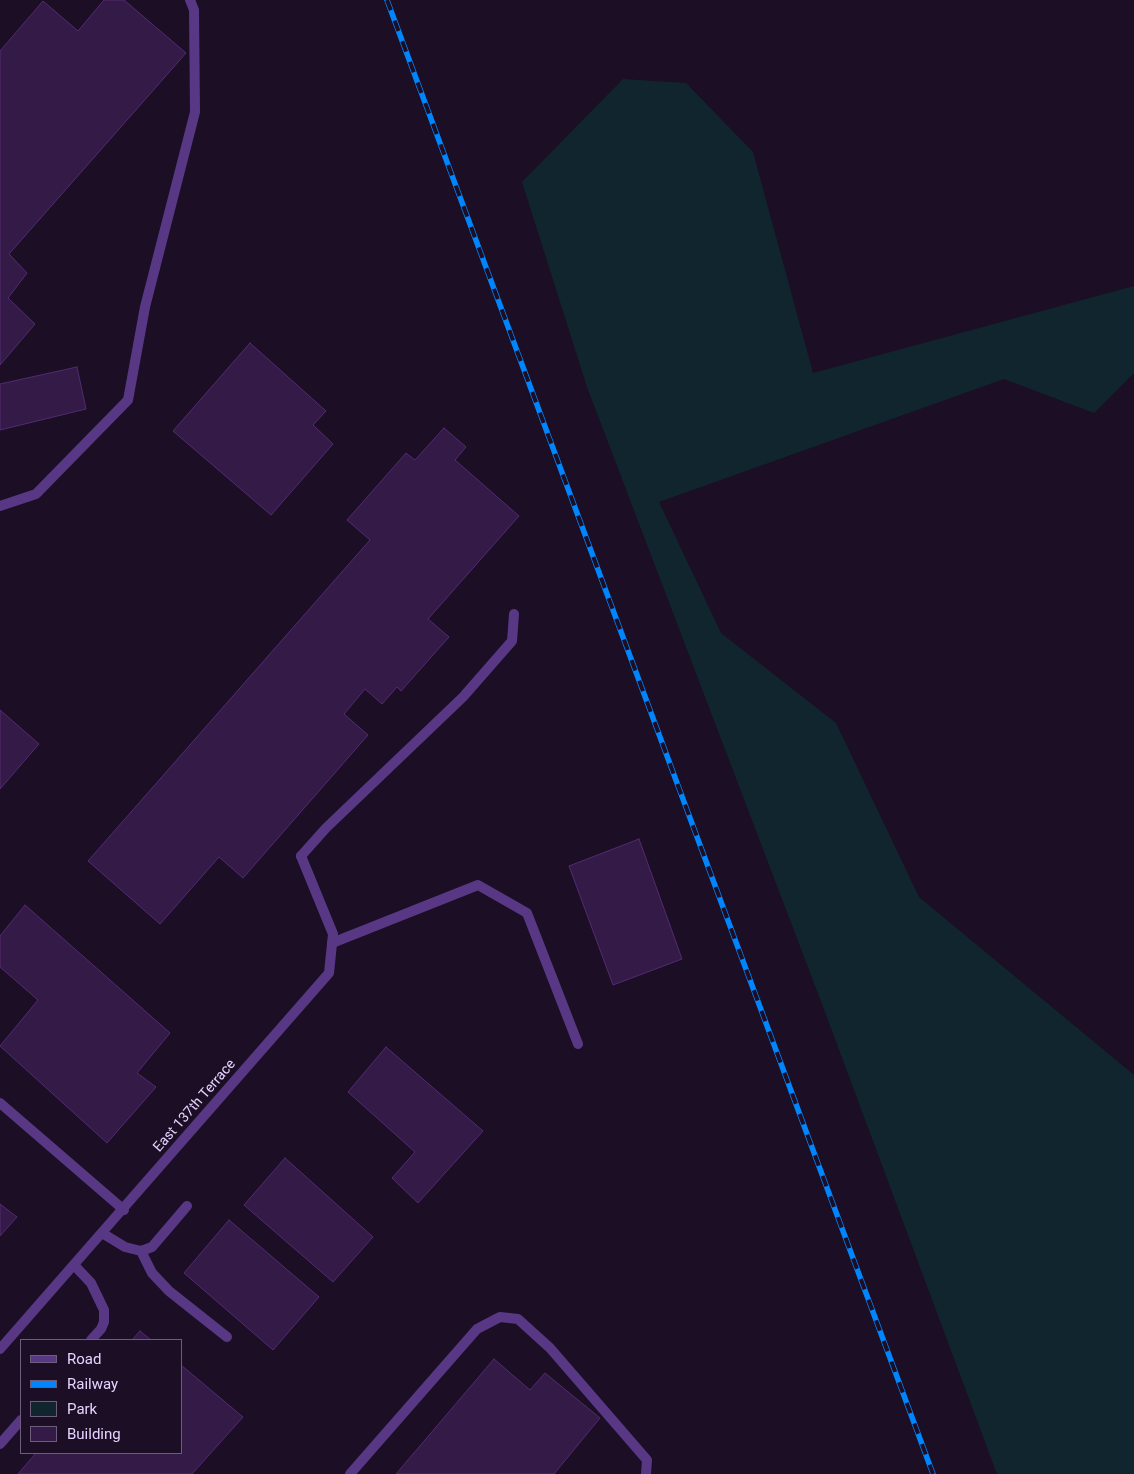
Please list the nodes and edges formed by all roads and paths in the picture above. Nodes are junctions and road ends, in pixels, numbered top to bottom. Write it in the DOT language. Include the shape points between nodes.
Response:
graph roads {
  1 [pos="190,0"];
  2 [pos="0,506"];
  3 [pos="514,614"];
  4 [pos="332,943"];
  5 [pos="578,1044"];
  6 [pos="0,1103"];
  7 [pos="187,1206"];
  8 [pos="124,1210"];
  9 [pos="102,1233"];
  10 [pos="141,1251"];
  11 [pos="74,1265"];
  12 [pos="227,1338"];
  13 [pos="92,1339"];
  14 [pos="0,1349"];
  15 [pos="20,1421"];
  16 [pos="0,1444"];
  17 [pos="350,1474"];
  18 [pos="646,1474"];
  1 -- 2 [label="street" via="194,10 195,112 144,307 128,400 36,494"];
  3 -- 4 [label="street, East 137th Terrace" via="512,641 463,696 301,856 333,934"];
  4 -- 5 [label="street" via="478,885 527,913"];
  4 -- 8 [label="street, East 137th Terrace" via="329,973"];
  6 -- 8 [label="street"];
  7 -- 10 [label="street" via="152,1247"];
  8 -- 9 [label="street, East 137th Terrace"];
  9 -- 10 [label="street" via="125,1248"];
  9 -- 11 [label="street, East 137th Terrace"];
  10 -- 12 [label="street" via="152,1273 169,1291"];
  11 -- 13 [label="street" via="91,1283 104,1310 104,1322"];
  11 -- 14 [label="street, East 137th Terrace"];
  15 -- 16 [label="street"];
  17 -- 18 [label="street" via="478,1329 500,1317 518,1319 550,1348 647,1460"];
}
